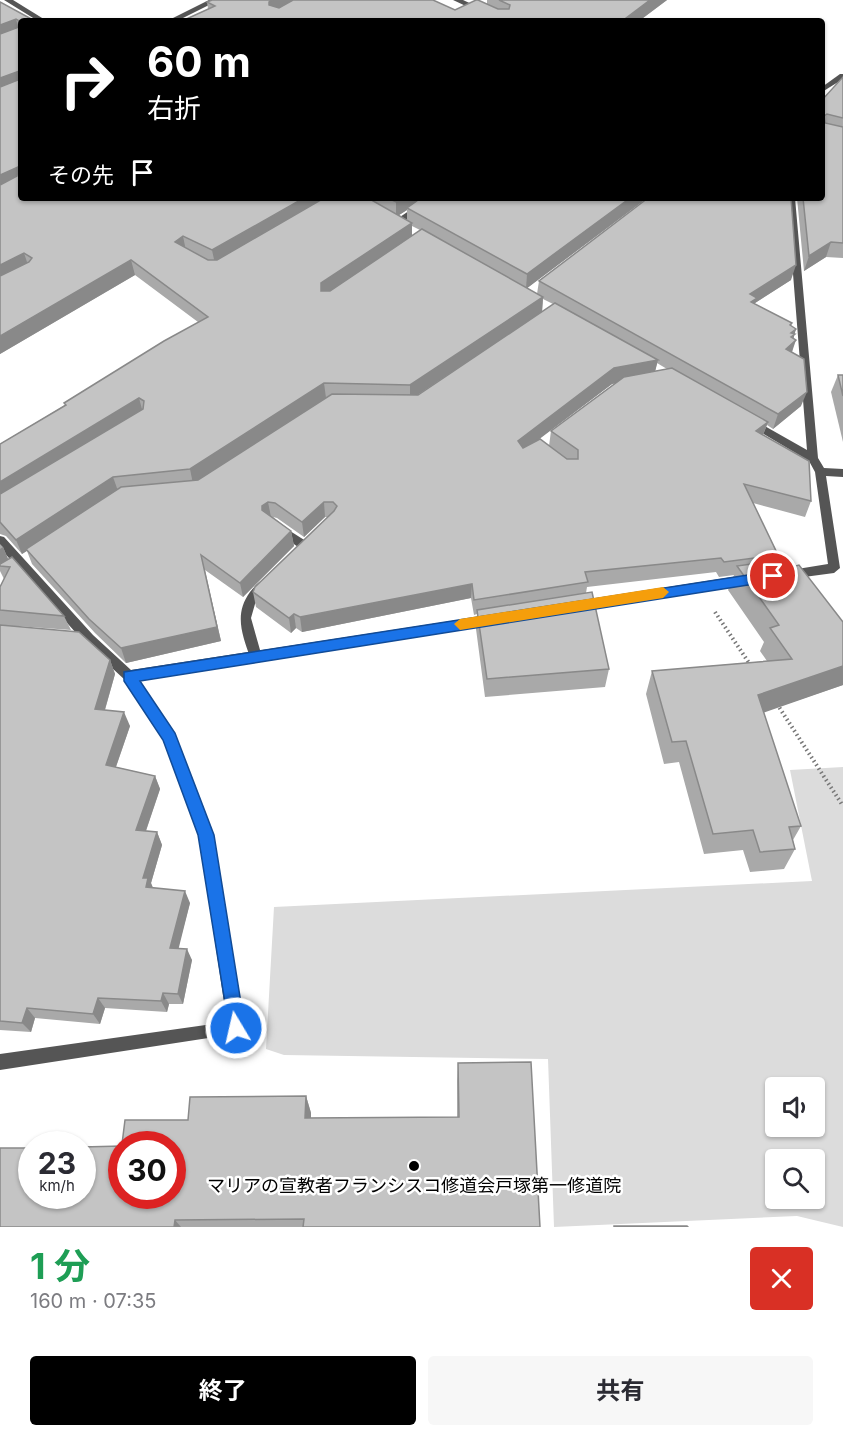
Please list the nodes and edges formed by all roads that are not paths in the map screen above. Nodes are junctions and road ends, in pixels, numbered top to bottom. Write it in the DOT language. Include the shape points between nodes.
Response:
graph roads {
  1 [pos="8,0"];
  2 [pos="215,0"];
  3 [pos="457,0"];
  4 [pos="38,18"];
  5 [pos="177,18"];
  6 [pos="497,18"];
  7 [pos="843,76"];
  8 [pos="825,88"];
  9 [pos="430,201"];
  10 [pos="791,201"];
  11 [pos="397,223"];
  12 [pos="742,418"];
  13 [pos="813,458"];
  14 [pos="819,472"];
  15 [pos="843,473"];
  16 [pos="272,523"];
  17 [pos="0,540"];
  18 [pos="305,546"];
  19 [pos="274,575"];
  20 [pos="778,576"];
  21 [pos="756,579"];
  22 [pos="570,607"];
  23 [pos="500,618"];
  24 [pos="67,637"];
  25 [pos="89,639"];
  26 [pos="256,657"];
  27 [pos="129,676"];
  28 [pos="0,1062"];
  1 -- 4 [label="street"];
  2 -- 5 [label="street"];
  3 -- 6 [label="street"];
  7 -- 8 [label="street"];
  9 -- 11 [label="street"];
  10 -- 13 [label="street"];
  12 -- 13 [label="street"];
  13 -- 14 [label="street"];
  14 -- 15 [label="street"];
  14 -- 20 [label="street" via="834,568"];
  16 -- 18 [label="street"];
  17 -- 25 [label="street"];
  19 -- 26 [label="street" via="251,597 243,618"];
  21 -- 22 [label="street"];
  23 -- 26 [label="street"];
  24 -- 25 [label="street"];
  25 -- 27 [label="street"];
  26 -- 27 [label="street"];
  27 -- 28 [label="street" via="170,738 206,835 236,1028"];
}
